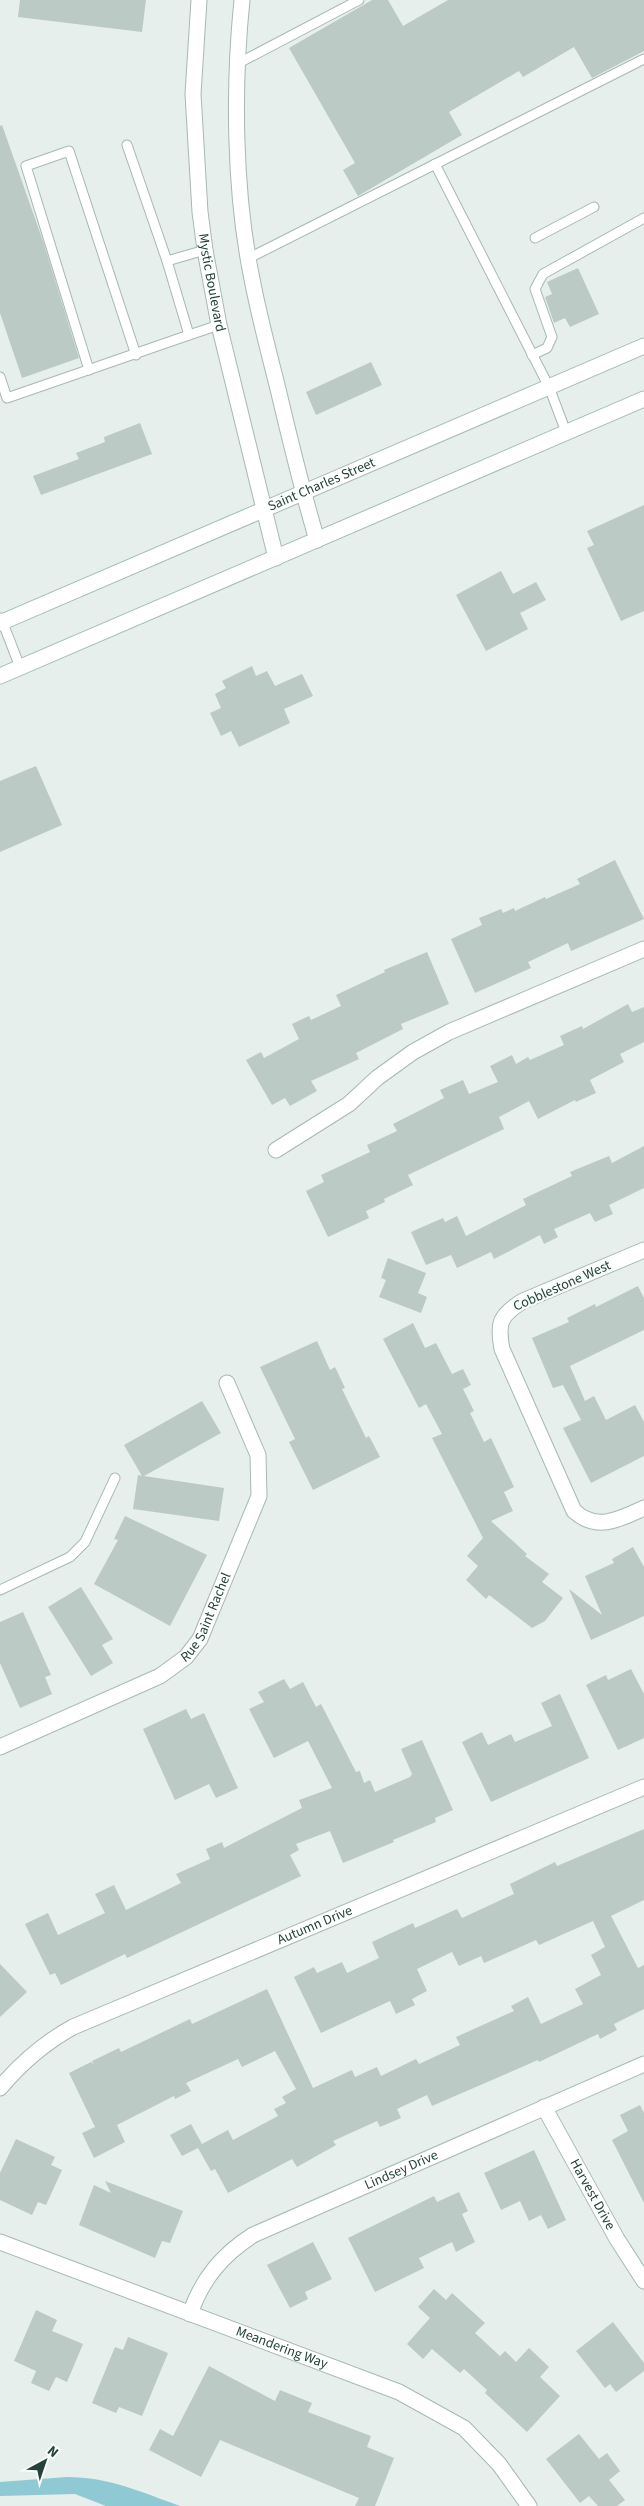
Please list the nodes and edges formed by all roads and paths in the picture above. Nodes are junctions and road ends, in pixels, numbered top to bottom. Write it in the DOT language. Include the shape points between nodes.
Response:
graph roads {
  1 [pos="199,0"];
  2 [pos="242,0"];
  3 [pos="359,0"];
  4 [pos="644,59"];
  5 [pos="237,64"];
  6 [pos="127,145"];
  7 [pos="435,164"];
  8 [pos="594,207"];
  9 [pos="644,218"];
  10 [pos="535,238"];
  11 [pos="205,250"];
  12 [pos="248,258"];
  13 [pos="167,261"];
  14 [pos="219,325"];
  15 [pos="189,335"];
  16 [pos="644,346"];
  17 [pos="136,355"];
  18 [pos="532,355"];
  19 [pos="89,370"];
  20 [pos="0,376"];
  21 [pos="549,387"];
  22 [pos="644,399"];
  23 [pos="566,432"];
  24 [pos="303,492"];
  25 [pos="264,509"];
  26 [pos="317,540"];
  27 [pos="276,558"];
  28 [pos="1,621"];
  29 [pos="20,667"];
  30 [pos="0,676"];
  31 [pos="644,949"];
  32 [pos="276,1150"];
  33 [pos="644,1250"];
  34 [pos="227,1383"];
  35 [pos="115,1478"];
  36 [pos="644,1508"];
  37 [pos="0,1590"];
  38 [pos="1,1744"];
  39 [pos="644,1786"];
  40 [pos="644,2064"];
  41 [pos="0,2088"];
  42 [pos="544,2107"];
  43 [pos="0,2242"];
  44 [pos="644,2281"];
  45 [pos="190,2314"];
  46 [pos="529,2506"];
  1 -- 11 [label="street, Mystic Boulevard" via="193,94"];
  2 -- 5 [label="street"];
  3 -- 5 [label="lane"];
  4 -- 7 [label="lane"];
  5 -- 12 [label="street" via="242,212"];
  6 -- 13 [label="lane"];
  7 -- 12 [label="lane"];
  7 -- 18 [label="lane"];
  8 -- 10 [label="lane"];
  9 -- 18 [label="lane" via="543,274 535,289 552,337 547,348"];
  11 -- 13 [label="lane"];
  11 -- 14 [label="street, Mystic Boulevard"];
  12 -- 24 [label="street"];
  13 -- 15 [label="lane"];
  14 -- 15 [label="lane"];
  14 -- 25 [label="street, Mystic Boulevard"];
  15 -- 17 [label="lane"];
  16 -- 21 [label="street, Saint Charles Street"];
  17 -- 19 [label="lane"];
  17 -- 19 [label="lane" via="68,151 26,166"];
  18 -- 21 [label="lane"];
  19 -- 20 [label="lane" via="8,398"];
  21 -- 23 [label="lane"];
  21 -- 24 [label="street, Saint Charles Street"];
  22 -- 23 [label="street"];
  23 -- 26 [label="street"];
  24 -- 25 [label="street, Saint Charles Street"];
  24 -- 26 [label="street"];
  25 -- 27 [label="street, Mystic Boulevard"];
  25 -- 28 [label="street, Saint Charles Street"];
  26 -- 27 [label="street"];
  27 -- 29 [label="street"];
  28 -- 29 [label="lane"];
  29 -- 30 [label="street"];
  31 -- 32 [label="street" via="448,1032 377,1078 349,1104"];
  33 -- 36 [label="street, Cobblestone West" via="522,1301 508,1310 498,1332 502,1349 569,1502 580,1516 604,1523"];
  34 -- 38 [label="street, Rue Saint Rachel" via="258,1455 259,1496 200,1639 186,1657 160,1676"];
  35 -- 37 [label="lane" via="84,1542 70,1557"];
  39 -- 41 [label="street, Autumn Drive" via="73,2027 49,2040"];
  40 -- 42 [label="street, Lindsey Drive"];
  42 -- 44 [label="street, Harvest Drive" via="616,2239"];
  42 -- 45 [label="street, Lindsey Drive" via="253,2235 224,2256 211,2271"];
  43 -- 45 [label="street, Meandering Way"];
  45 -- 46 [label="street, Meandering Way" via="399,2392 434,2409 482,2444"];
}
